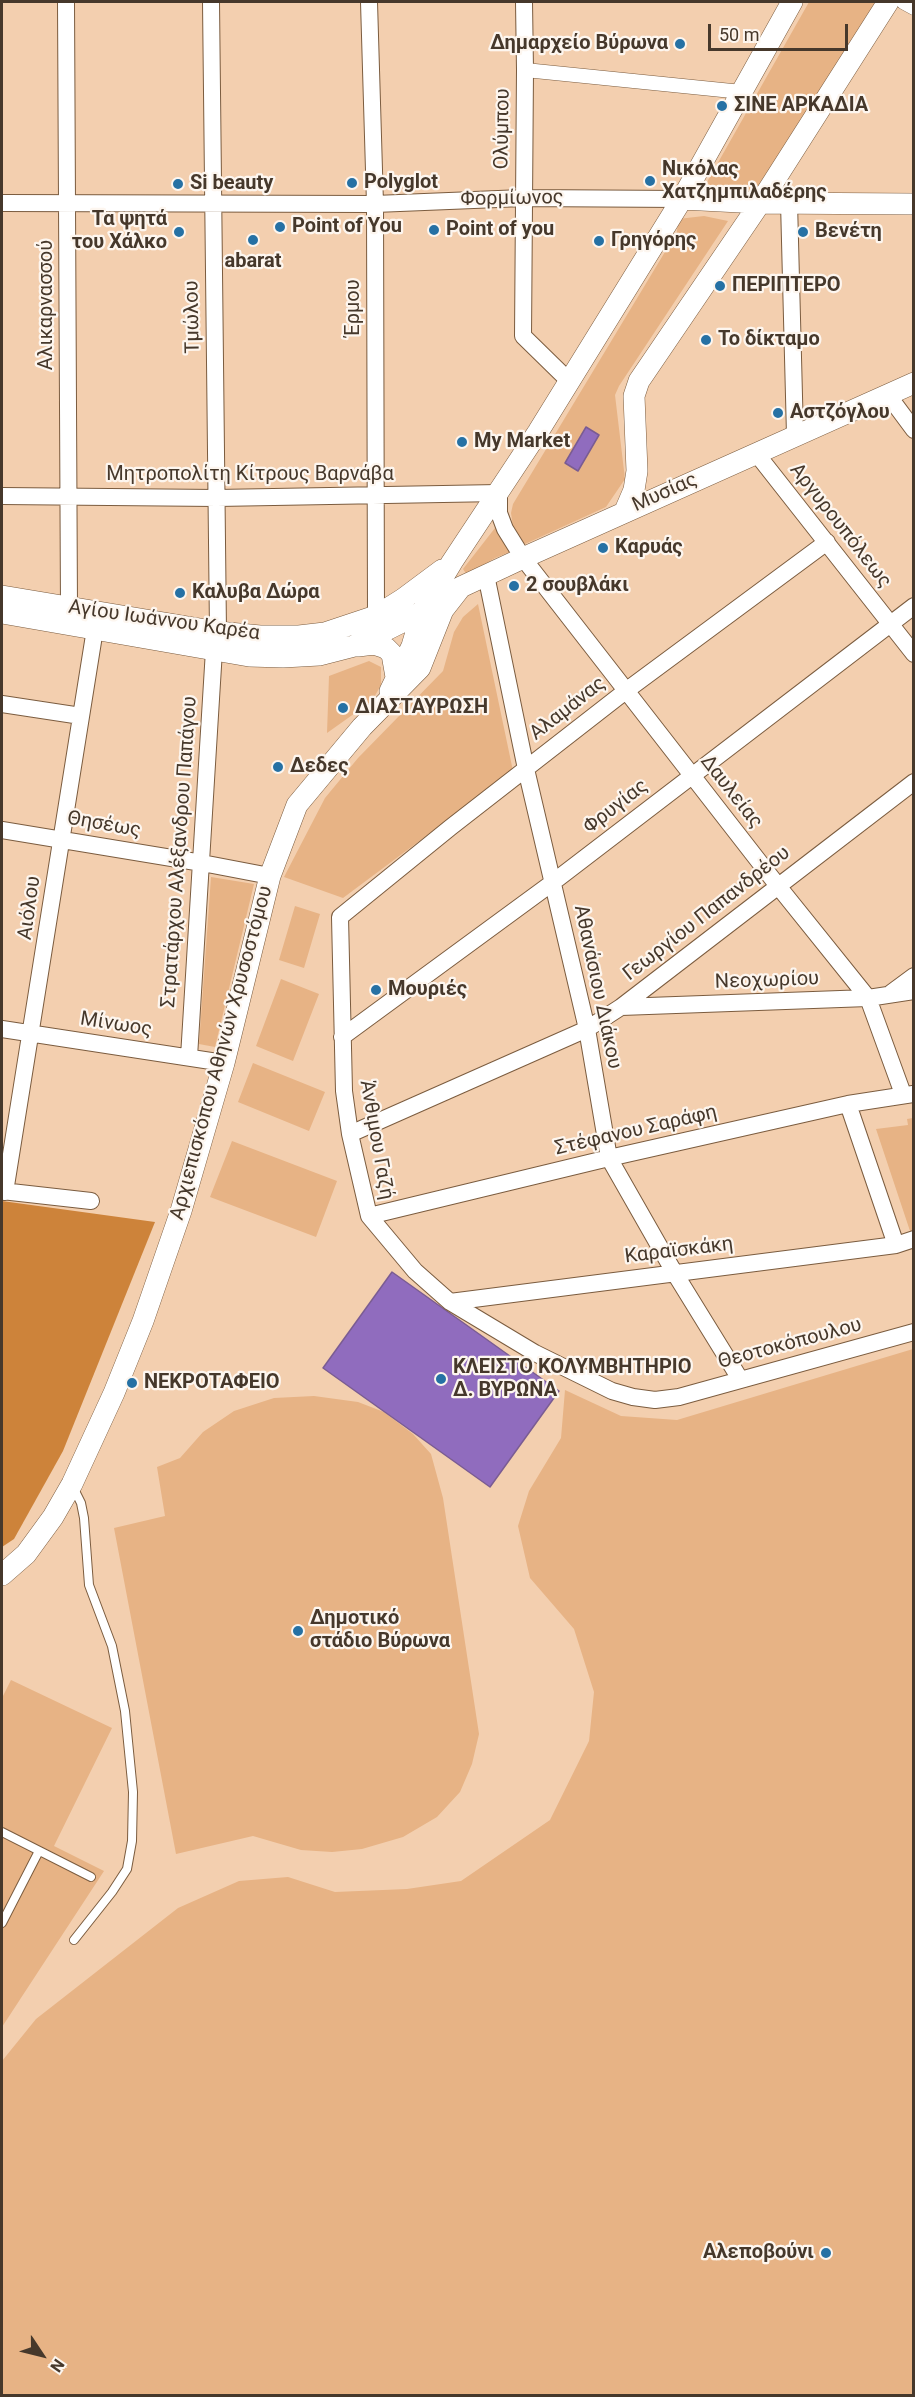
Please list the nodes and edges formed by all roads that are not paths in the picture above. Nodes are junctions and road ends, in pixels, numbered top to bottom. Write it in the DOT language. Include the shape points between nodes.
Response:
graph roads {
  1 [pos="66,2"];
  2 [pos="211,2"];
  3 [pos="369,2"];
  4 [pos="524,2"];
  5 [pos="792,2"];
  6 [pos="888,2"];
  7 [pos="903,2"];
  8 [pos="914,8"];
  9 [pos="525,70"];
  10 [pos="742,92"];
  11 [pos="524,198"];
  12 [pos="682,199"];
  13 [pos="789,202"];
  14 [pos="2,203"];
  15 [pos="760,203"];
  16 [pos="68,204"];
  17 [pos="213,204"];
  18 [pos="375,204"];
  19 [pos="914,204"];
  20 [pos="569,381"];
  21 [pos="914,384"];
  22 [pos="888,395"];
  23 [pos="914,430"];
  24 [pos="795,435"];
  25 [pos="756,453"];
  26 [pos="499,493"];
  27 [pos="2,496"];
  28 [pos="70,496"];
  29 [pos="375,496"];
  30 [pos="217,498"];
  31 [pos="625,511"];
  32 [pos="826,542"];
  33 [pos="523,558"];
  34 [pos="452,562"];
  35 [pos="486,575"];
  36 [pos="461,587"];
  37 [pos="2,596"];
  38 [pos="914,606"];
  39 [pos="69,607"];
  40 [pos="422,612"];
  41 [pos="2,613"];
  42 [pos="376,615"];
  43 [pos="890,624"];
  44 [pos="95,629"];
  45 [pos="216,641"];
  46 [pos="354,646"];
  47 [pos="914,654"];
  48 [pos="396,677"];
  49 [pos="627,690"];
  50 [pos="385,703"];
  51 [pos="2,704"];
  52 [pos="81,716"];
  53 [pos="526,769"];
  54 [pos="692,776"];
  55 [pos="914,782"];
  56 [pos="2,830"];
  57 [pos="61,838"];
  58 [pos="202,863"];
  59 [pos="270,876"];
  60 [pos="552,883"];
  61 [pos="778,886"];
  62 [pos="340,917"];
  63 [pos="914,976"];
  64 [pos="914,991"];
  65 [pos="890,993"];
  66 [pos="868,998"];
  67 [pos="621,1007"];
  68 [pos="2,1029"];
  69 [pos="587,1029"];
  70 [pos="32,1033"];
  71 [pos="342,1037"];
  72 [pos="189,1057"];
  73 [pos="224,1064"];
  74 [pos="908,1094"];
  75 [pos="848,1104"];
  76 [pos="350,1134"];
  77 [pos="609,1158"];
  78 [pos="3,1192"];
  79 [pos="91,1201"];
  80 [pos="369,1216"];
  81 [pos="914,1239"];
  82 [pos="896,1245"];
  83 [pos="674,1272"];
  84 [pos="450,1302"];
  85 [pos="914,1332"];
  86 [pos="740,1379"];
  87 [pos="72,1484"];
  88 [pos="2,1577"];
  89 [pos="2,1832"];
  90 [pos="39,1851"];
  91 [pos="91,1877"];
  92 [pos="2,1923"];
  93 [pos="74,1940"];
  1 -- 16 [label="street, Αλικαρνασσού"];
  2 -- 17 [label="street, Τμώλου"];
  3 -- 18 [label="street, Έρμου"];
  4 -- 9 [label="street, Ολύμπου"];
  5 -- 10 [label="street"];
  6 -- 15 [label="street"];
  7 -- 8 [label="street"];
  9 -- 10 [label="street"];
  9 -- 11 [label="street, Ολύμπου"];
  10 -- 12 [label="street"];
  11 -- 12 [label="street, Φορμίωνος"];
  11 -- 18 [label="street, Φορμίωνος"];
  11 -- 20 [label="street, Ολύμπου" via="523,336"];
  12 -- 15 [label="street, Φορμίωνος"];
  12 -- 20 [label="street"];
  13 -- 15 [label="street, Φορμίωνος"];
  13 -- 19 [label="street, Φορμίωνος"];
  13 -- 24 [label="street, Αργυρουπόλεως"];
  14 -- 16 [label="street, Φορμίωνος"];
  15 -- 31 [label="street" via="639,381 634,396 637,471"];
  16 -- 17 [label="street, Φορμίωνος"];
  16 -- 28 [label="street, Αλικαρνασσού"];
  17 -- 18 [label="street, Φορμίωνος"];
  17 -- 30 [label="street, Τμώλου"];
  18 -- 29 [label="street, Έρμου"];
  20 -- 26 [label="street"];
  21 -- 22 [label="street, Μυσίας"];
  22 -- 23 [label="street"];
  22 -- 24 [label="street, Μυσίας"];
  24 -- 25 [label="street, Μυσίας"];
  25 -- 31 [label="street, Μυσίας"];
  25 -- 32 [label="street, Αργυρουπόλεως"];
  26 -- 29 [label="street, Μητροπολίτη Κίτρους Βαρνάβα"];
  26 -- 33 [label="street, Δαυλείας" via="499,513"];
  26 -- 34 [label="street"];
  27 -- 28 [label="street, Μητροπολίτη Κίτρους Βαρνάβα"];
  28 -- 30 [label="street, Μητροπολίτη Κίτρους Βαρνάβα"];
  28 -- 39 [label="street, Αλικαρνασσού"];
  29 -- 30 [label="street, Μητροπολίτη Κίτρους Βαρνάβα"];
  29 -- 42 [label="street, Έρμου"];
  30 -- 45 [label="street, Τμώλου"];
  31 -- 33 [label="street, Μυσίας"];
  32 -- 43 [label="street, Αργυρουπόλεως"];
  32 -- 49 [label="street, Αλαμάνας"];
  33 -- 35 [label="street, Μυσίας"];
  33 -- 49 [label="street, Δαυλείας"];
  34 -- 40 [label="street, Αρχιεπισκόπου Αθηνών Χρυσοστόμου"];
  34 -- 42 [label="street, Αγίου Ιωάννου Καρέα"];
  35 -- 36 [label="street, Μυσίας"];
  35 -- 53 [label="street, Αθανάσιου Διάκου"];
  36 -- 40 [label="street, Μυσίας"];
  36 -- 50 [label="street, Αρχιεπισκόπου Αθηνών Χρυσοστόμου" via="443,610 420,668"];
  37 -- 39 [label="street, Αγίου Ιωάννου Καρέα"];
  38 -- 43 [label="street, Φρυγίας"];
  39 -- 45 [label="street, Αγίου Ιωάννου Καρέα"];
  40 -- 46 [label="street, Αγίου Ιωάννου Καρέα"];
  40 -- 48 [label="street, Αρχιεπισκόπου Αθηνών Χρυσοστόμου" via="412,646"];
  41 -- 44 [label="street, Αγίου Ιωάννου Καρέα"];
  42 -- 45 [label="street, Αγίου Ιωάννου Καρέα" via="316,634"];
  43 -- 47 [label="street, Αργυρουπόλεως"];
  43 -- 54 [label="street, Φρυγίας"];
  44 -- 45 [label="street, Αγίου Ιωάννου Καρέα"];
  44 -- 52 [label="street, Αιόλου"];
  45 -- 46 [label="street, Αγίου Ιωάννου Καρέα" via="249,656 320,655"];
  45 -- 58 [label="street, Στρατάρχου Αλέξανδρου Παπάγου"];
  46 -- 48 [label="street" via="374,644 386,648 392,654"];
  48 -- 50 [label="street, Αρχιεπισκόπου Αθηνών Χρυσοστόμου"];
  49 -- 53 [label="street, Αλαμάνας"];
  49 -- 54 [label="street, Δαυλείας"];
  50 -- 59 [label="street, Αρχιεπισκόπου Αθηνών Χρυσοστόμου" via="297,805"];
  51 -- 52 [label="street"];
  52 -- 57 [label="street, Αιόλου"];
  53 -- 60 [label="street, Αθανάσιου Διάκου"];
  53 -- 62 [label="street, Αλαμάνας"];
  54 -- 60 [label="street, Φρυγίας"];
  54 -- 61 [label="street, Δαυλείας"];
  55 -- 61 [label="street, Γεωργίου Παπανδρέου"];
  56 -- 57 [label="street, Θησέως"];
  57 -- 58 [label="street, Θησέως"];
  57 -- 70 [label="street, Αιόλου"];
  58 -- 59 [label="street, Θησέως"];
  58 -- 72 [label="street, Στρατάρχου Αλέξανδρου Παπάγου"];
  59 -- 73 [label="street, Αρχιεπισκόπου Αθηνών Χρυσοστόμου"];
  60 -- 69 [label="street, Αθανάσιου Διάκου"];
  60 -- 71 [label="street, Φρυγίας"];
  61 -- 66 [label="street, Δαυλείας"];
  61 -- 67 [label="street, Γεωργίου Παπανδρέου"];
  62 -- 71 [label="street, Άνθιμου Γαζή"];
  63 -- 65 [label="street"];
  64 -- 65 [label="street, Νεοχωρίου"];
  65 -- 66 [label="street, Νεοχωρίου"];
  66 -- 67 [label="street, Νεοχωρίου"];
  66 -- 74 [label="street, Δαυλείας"];
  67 -- 69 [label="street, Γεωργίου Παπανδρέου"];
  68 -- 70 [label="street, Μίνωος"];
  69 -- 76 [label="street, Γεωργίου Παπανδρέου"];
  69 -- 77 [label="street, Αθανάσιου Διάκου"];
  70 -- 72 [label="street, Μίνωος"];
  70 -- 78 [label="street, Αιόλου"];
  71 -- 76 [label="street, Άνθιμου Γαζή"];
  72 -- 73 [label="street, Μίνωος"];
  73 -- 87 [label="street, Αρχιεπισκόπου Αθηνών Χρυσοστόμου" via="181,1211 143,1321"];
  74 -- 75 [label="street, Στέφανου Σαράφη"];
  75 -- 77 [label="street, Στέφανου Σαράφη"];
  75 -- 82 [label="street"];
  76 -- 80 [label="street, Άνθιμου Γαζή"];
  77 -- 80 [label="street, Στέφανου Σαράφη"];
  77 -- 83 [label="street, Αθανάσιου Διάκου"];
  78 -- 79 [label="street"];
  80 -- 84 [label="street, Άνθιμου Γαζή" via="416,1271"];
  81 -- 82 [label="street, Καραϊσκάκη"];
  82 -- 83 [label="street, Καραϊσκάκη"];
  83 -- 84 [label="street, Καραϊσκάκη"];
  83 -- 86 [label="street, Αθανάσιου Διάκου"];
  84 -- 86 [label="street, Θεοτοκόπουλου" via="535,1353 612,1391 633,1397 655,1400 679,1396"];
  85 -- 86 [label="street, Θεοτοκόπουλου"];
  87 -- 88 [label="street, Αρχιεπισκόπου Αθηνών Χρυσοστόμου" via="26,1554"];
  87 -- 93 [label="lane" via="84,1518 89,1585 111,1646 125,1711 133,1791 127,1869"];
  89 -- 90 [label="lane"];
  90 -- 91 [label="lane"];
  90 -- 92 [label="lane"];
}
